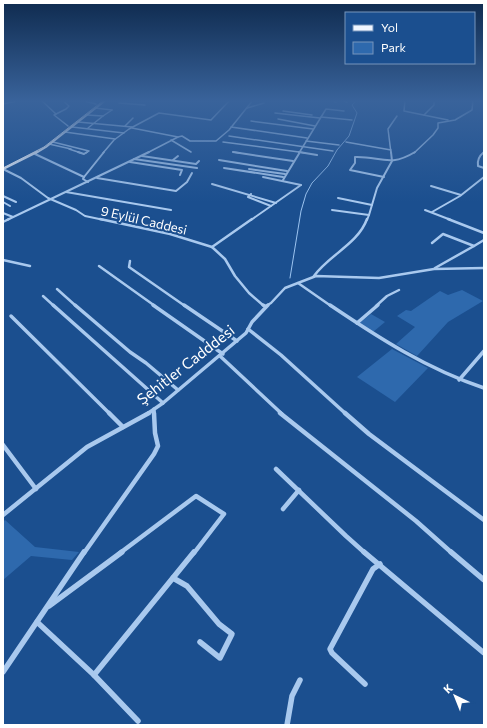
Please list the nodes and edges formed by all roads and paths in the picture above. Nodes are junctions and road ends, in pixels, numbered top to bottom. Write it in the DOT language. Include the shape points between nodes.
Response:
graph roads {
  1 [pos="58,134"];
  2 [pos="63,134"];
  3 [pos="76,134"];
  4 [pos="123,134"];
  5 [pos="164,134"];
  6 [pos="223,134"];
  7 [pos="279,134"];
  8 [pos="310,134"];
  9 [pos="389,134"];
  10 [pos="434,134"];
  11 [pos="82,135"];
  12 [pos="229,136"];
  13 [pos="178,137"];
  14 [pos="307,138"];
  15 [pos="115,139"];
  16 [pos="171,140"];
  17 [pos="306,141"];
  18 [pos="53,142"];
  19 [pos="223,142"];
  20 [pos="346,142"];
  21 [pos="49,144"];
  22 [pos="339,145"];
  23 [pos="302,146"];
  24 [pos="76,147"];
  25 [pos="69,149"];
  26 [pos="391,150"];
  27 [pos="333,151"];
  28 [pos="191,152"];
  29 [pos="233,152"];
  30 [pos="299,152"];
  31 [pos="484,152"];
  32 [pos="35,154"];
  33 [pos="141,155"];
  34 [pos="317,155"];
  35 [pos="178,156"];
  36 [pos="134,159"];
  37 [pos="173,160"];
  38 [pos="219,160"];
  39 [pos="198,161"];
  40 [pos="293,161"];
  41 [pos="392,161"];
  42 [pos="129,162"];
  43 [pos="3,168"];
  44 [pos="197,168"];
  45 [pos="224,168"];
  46 [pos="484,168"];
  47 [pos="249,169"];
  48 [pos="287,171"];
  49 [pos="192,173"];
  50 [pos="285,174"];
  51 [pos="180,175"];
  52 [pos="84,177"];
  53 [pos="263,177"];
  54 [pos="384,177"];
  55 [pos="484,177"];
  56 [pos="97,178"];
  57 [pos="283,178"];
  58 [pos="88,182"];
  59 [pos="212,184"];
  60 [pos="431,186"];
  61 [pos="66,192"];
  62 [pos="251,194"];
  63 [pos="461,195"];
  64 [pos="3,196"];
  65 [pos="338,198"];
  66 [pos="51,199"];
  67 [pos="3,202"];
  68 [pos="16,202"];
  69 [pos="276,203"];
  70 [pos="372,205"];
  71 [pos="10,206"];
  72 [pos="271,206"];
  73 [pos="171,210"];
  74 [pos="332,210"];
  75 [pos="425,210"];
  76 [pos="432,212"];
  77 [pos="3,213"];
  78 [pos="369,215"];
  79 [pos="13,217"];
  80 [pos="3,222"];
  81 [pos="484,233"];
  82 [pos="484,240"];
  83 [pos="432,243"];
  84 [pos="474,246"];
  85 [pos="212,247"];
  86 [pos="3,260"];
  87 [pos="130,261"];
  88 [pos="30,266"];
  89 [pos="99,266"];
  90 [pos="484,268"];
  91 [pos="434,269"];
  92 [pos="314,276"];
  93 [pos="298,283"];
  94 [pos="58,290"];
  95 [pos="399,290"];
  96 [pos="43,296"];
  97 [pos="265,306"];
  98 [pos="11,316"];
  99 [pos="357,323"];
  100 [pos="248,329"];
  101 [pos="237,341"];
  102 [pos="484,351"];
  103 [pos="222,355"];
  104 [pos="459,380"];
  105 [pos="484,388"];
  106 [pos="178,390"];
  107 [pos="163,403"];
  108 [pos="154,410"];
  109 [pos="123,427"];
  110 [pos="3,445"];
  111 [pos="276,469"];
  112 [pos="36,489"];
  113 [pos="299,490"];
  114 [pos="283,509"];
  115 [pos="3,514"];
  116 [pos="484,520"];
  117 [pos="380,564"];
  118 [pos="173,578"];
  119 [pos="484,580"];
  120 [pos="49,606"];
  121 [pos="37,622"];
  122 [pos="200,642"];
  123 [pos="484,653"];
  124 [pos="3,672"];
  125 [pos="94,675"];
  126 [pos="300,680"];
  127 [pos="365,684"];
  128 [pos="138,721"];
  129 [pos="287,725"];
  1 -- 43 [label="main road" via="37,150"];
  2 -- 18 [label="main road"];
  3 -- 11 [label="street"];
  4 -- 15 [label="street"];
  5 -- 13 [label="street"];
  6 -- 13 [label="street" via="215,141 190,141 182,136"];
  7 -- 14 [label="street"];
  8 -- 14 [label="street"];
  9 -- 26 [label="street"];
  10 -- 41 [label="street" via="411,155"];
  11 -- 15 [label="street"];
  12 -- 23 [label="street"];
  13 -- 16 [label="street"];
  14 -- 17 [label="street"];
  15 -- 52 [label="street"];
  16 -- 28 [label="street"];
  16 -- 33 [label="street"];
  17 -- 22 [label="street"];
  17 -- 23 [label="street"];
  18 -- 21 [label="main road"];
  18 -- 24 [label="street"];
  19 -- 30 [label="street"];
  20 -- 26 [label="street"];
  21 -- 25 [label="street"];
  21 -- 32 [label="main road"];
  23 -- 27 [label="street"];
  23 -- 30 [label="street"];
  24 -- 25 [label="street"];
  24 -- 25 [label="street" via="89,150 84,154"];
  26 -- 41 [label="street"];
  29 -- 40 [label="street"];
  30 -- 34 [label="street"];
  30 -- 40 [label="street"];
  31 -- 46 [label="street" via="477,161 478,166"];
  32 -- 43 [label="main road"];
  32 -- 52 [label="street"];
  33 -- 36 [label="street"];
  33 -- 37 [label="street"];
  35 -- 37 [label="street"];
  36 -- 42 [label="street"];
  36 -- 44 [label="street"];
  37 -- 39 [label="street" via="196,164"];
  38 -- 48 [label="street"];
  40 -- 48 [label="street"];
  41 -- 54 [label="street"];
  41 -- 54 [label="street" via="356,156 350,170"];
  42 -- 51 [label="street" via="182,170"];
  42 -- 56 [label="street"];
  43 -- 66 [label="street, 9 Eylül Caddesi"];
  45 -- 57 [label="street"];
  47 -- 50 [label="street"];
  48 -- 50 [label="street"];
  49 -- 56 [label="street" via="187,182 176,191"];
  50 -- 57 [label="street"];
  52 -- 58 [label="street" via="83,179"];
  53 -- 57 [label="street"];
  54 -- 70 [label="street" via="377,188"];
  55 -- 63 [label="street"];
  56 -- 58 [label="street"];
  57 -- 69 [label="street" via="301,185"];
  58 -- 61 [label="street"];
  59 -- 62 [label="street"];
  60 -- 63 [label="street"];
  61 -- 66 [label="street"];
  61 -- 73 [label="street"];
  62 -- 69 [label="street"];
  62 -- 72 [label="street" via="248,197"];
  63 -- 76 [label="street"];
  64 -- 68 [label="street"];
  65 -- 70 [label="street"];
  66 -- 79 [label="street"];
  66 -- 85 [label="street, 9 Eylül Caddesi" via="85,216 170,234"];
  67 -- 71 [label="street"];
  69 -- 72 [label="street"];
  70 -- 78 [label="street"];
  72 -- 85 [label="street"];
  74 -- 78 [label="street"];
  75 -- 76 [label="street"];
  76 -- 81 [label="street"];
  77 -- 79 [label="street"];
  78 -- 92 [label="street" via="360,235"];
  79 -- 80 [label="street"];
  82 -- 84 [label="street"];
  83 -- 84 [label="street" via="443,234"];
  84 -- 91 [label="street"];
  85 -- 97 [label="street, 9 Eylül Caddesi" via="225,259 249,293"];
  86 -- 88 [label="street"];
  87 -- 101 [label="street" via="129,267"];
  89 -- 103 [label="street"];
  90 -- 91 [label="street"];
  91 -- 92 [label="street" via="379,278"];
  92 -- 93 [label="street, Şehitler Cadddesi"];
  93 -- 97 [label="street, Şehitler Cadddesi" via="285,288"];
  93 -- 99 [label="street"];
  94 -- 106 [label="street"];
  95 -- 99 [label="street" via="387,296"];
  96 -- 107 [label="street"];
  97 -- 100 [label="street, Şehitler Cadddesi"];
  98 -- 109 [label="street"];
  99 -- 104 [label="street" via="428,366"];
  100 -- 101 [label="street, Şehitler Cadddesi"];
  100 -- 116 [label="street" via="271,345 369,434"];
  101 -- 103 [label="street, Şehitler Cadddesi"];
  102 -- 104 [label="street"];
  103 -- 106 [label="street, Şehitler Cadddesi"];
  103 -- 119 [label="street" via="280,413 416,521"];
  104 -- 105 [label="street"];
  106 -- 107 [label="street, Şehitler Cadddesi"];
  107 -- 108 [label="street, Şehitler Cadddesi"];
  108 -- 109 [label="street, Şehitler Cadddesi"];
  108 -- 120 [label="street" via="155,439 158,446 154,454"];
  109 -- 112 [label="street, Şehitler Cadddesi" via="87,447"];
  110 -- 112 [label="street"];
  111 -- 113 [label="street"];
  112 -- 115 [label="street, Şehitler Cadddesi"];
  113 -- 114 [label="street"];
  113 -- 117 [label="street" via="346,536"];
  117 -- 123 [label="street"];
  117 -- 127 [label="street" via="373,569 330,649"];
  118 -- 120 [label="street" via="224,514 196,496"];
  118 -- 122 [label="street" via="187,586 219,624 232,634 220,658"];
  118 -- 125 [label="street"];
  120 -- 121 [label="street"];
  121 -- 124 [label="street"];
  121 -- 125 [label="street"];
  125 -- 128 [label="street"];
  126 -- 129 [label="street" via="292,696"];
}
